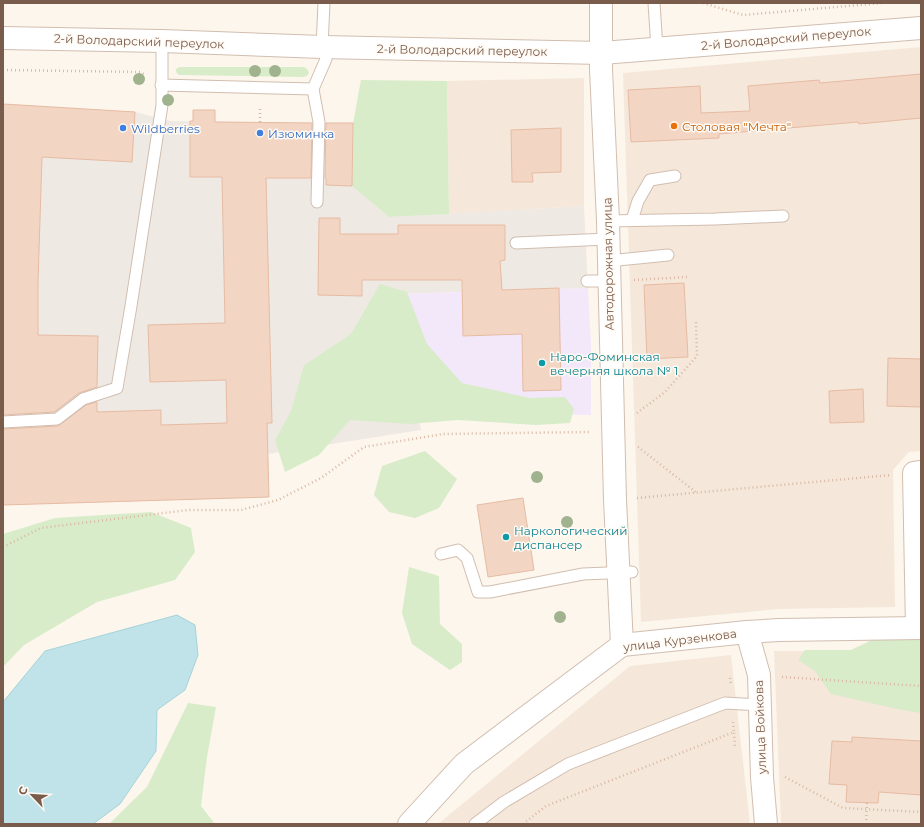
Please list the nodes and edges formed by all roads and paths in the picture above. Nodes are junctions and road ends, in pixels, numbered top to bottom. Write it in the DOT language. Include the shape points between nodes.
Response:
graph roads {
  1 [pos="324,3"];
  2 [pos="601,3"];
  3 [pos="654,3"];
  4 [pos="703,3"];
  5 [pos="883,3"];
  6 [pos="921,28"];
  7 [pos="3,38"];
  8 [pos="162,41"];
  9 [pos="322,47"];
  10 [pos="657,49"];
  11 [pos="602,53"];
  12 [pos="3,70"];
  13 [pos="162,85"];
  14 [pos="313,89"];
  15 [pos="675,176"];
  16 [pos="317,202"];
  17 [pos="783,216"];
  18 [pos="632,220"];
  19 [pos="608,230"];
  20 [pos="516,243"];
  21 [pos="668,255"];
  22 [pos="615,274"];
  23 [pos="687,278"];
  24 [pos="587,281"];
  25 [pos="696,322"];
  26 [pos="3,422"];
  27 [pos="613,432"];
  28 [pos="917,472"];
  29 [pos="697,493"];
  30 [pos="615,500"];
  31 [pos="3,547"];
  32 [pos="440,554"];
  33 [pos="625,572"];
  34 [pos="919,628"];
  35 [pos="747,632"];
  36 [pos="622,645"];
  37 [pos="776,676"];
  38 [pos="921,686"];
  39 [pos="760,705"];
  40 [pos="736,755"];
  41 [pos="761,764"];
  42 [pos="867,803"];
  43 [pos="867,809"];
  44 [pos="921,812"];
  45 [pos="409,824"];
  46 [pos="475,824"];
  47 [pos="523,824"];
  48 [pos="766,824"];
  49 [pos="866,824"];
  1 -- 9 [label="lane"];
  2 -- 11 [label="street, Автодорожная улица"];
  3 -- 10 [label="lane"];
  4 -- 5 [label="path" via="743,16"];
  6 -- 10 [label="street, 2-й Володарский переулок"];
  7 -- 8 [label="street, 2-й Володарский переулок"];
  8 -- 9 [label="street, 2-й Володарский переулок"];
  8 -- 13 [label="lane"];
  9 -- 11 [label="street, 2-й Володарский переулок"];
  9 -- 14 [label="lane" via="326,59"];
  10 -- 11 [label="street, 2-й Володарский переулок"];
  11 -- 19 [label="street, Автодорожная улица"];
  12 -- 13 [label="path" via="140,72"];
  13 -- 14 [label="lane"];
  13 -- 26 [label="lane" via="162,105 117,388 83,399 57,419"];
  14 -- 16 [label="lane" via="319,122"];
  15 -- 18 [label="lane" via="650,180 638,201"];
  17 -- 18 [label="lane"];
  18 -- 19 [label="lane"];
  19 -- 20 [label="lane"];
  19 -- 22 [label="street, Автодорожная улица"];
  21 -- 22 [label="lane"];
  22 -- 23 [label="path"];
  22 -- 24 [label="lane"];
  22 -- 27 [label="street, Автодорожная улица"];
  25 -- 27 [label="path" via="697,356 665,392"];
  27 -- 29 [label="path" via="645,452"];
  27 -- 30 [label="street, Автодорожная улица"];
  27 -- 31 [label="path" via="443,434 364,447 321,478 278,500 241,510 188,510 41,528"];
  28 -- 29 [label="path"];
  28 -- 34 [label="street"];
  29 -- 30 [label="path"];
  30 -- 33 [label="street, Автодорожная улица"];
  32 -- 33 [label="lane" via="458,550 467,558 478,592 490,592 583,574"];
  33 -- 36 [label="street, Автодорожная улица"];
  34 -- 35 [label="street, улица Курзенкова"];
  35 -- 36 [label="street, улица Курзенкова"];
  35 -- 39 [label="street, улица Войкова" via="759,675"];
  36 -- 45 [label="street, улица Курзенкова" via="464,764"];
  37 -- 38 [label="path"];
  39 -- 41 [label="street, улица Войкова"];
  39 -- 46 [label="lane" via="725,703 568,764 504,802"];
  40 -- 47 [label="path" via="734,732 546,806"];
  41 -- 43 [label="path" via="843,808"];
  41 -- 48 [label="street, улица Войкова"];
  42 -- 43 [label="path"];
  43 -- 44 [label="path"];
  43 -- 49 [label="path"];
}
